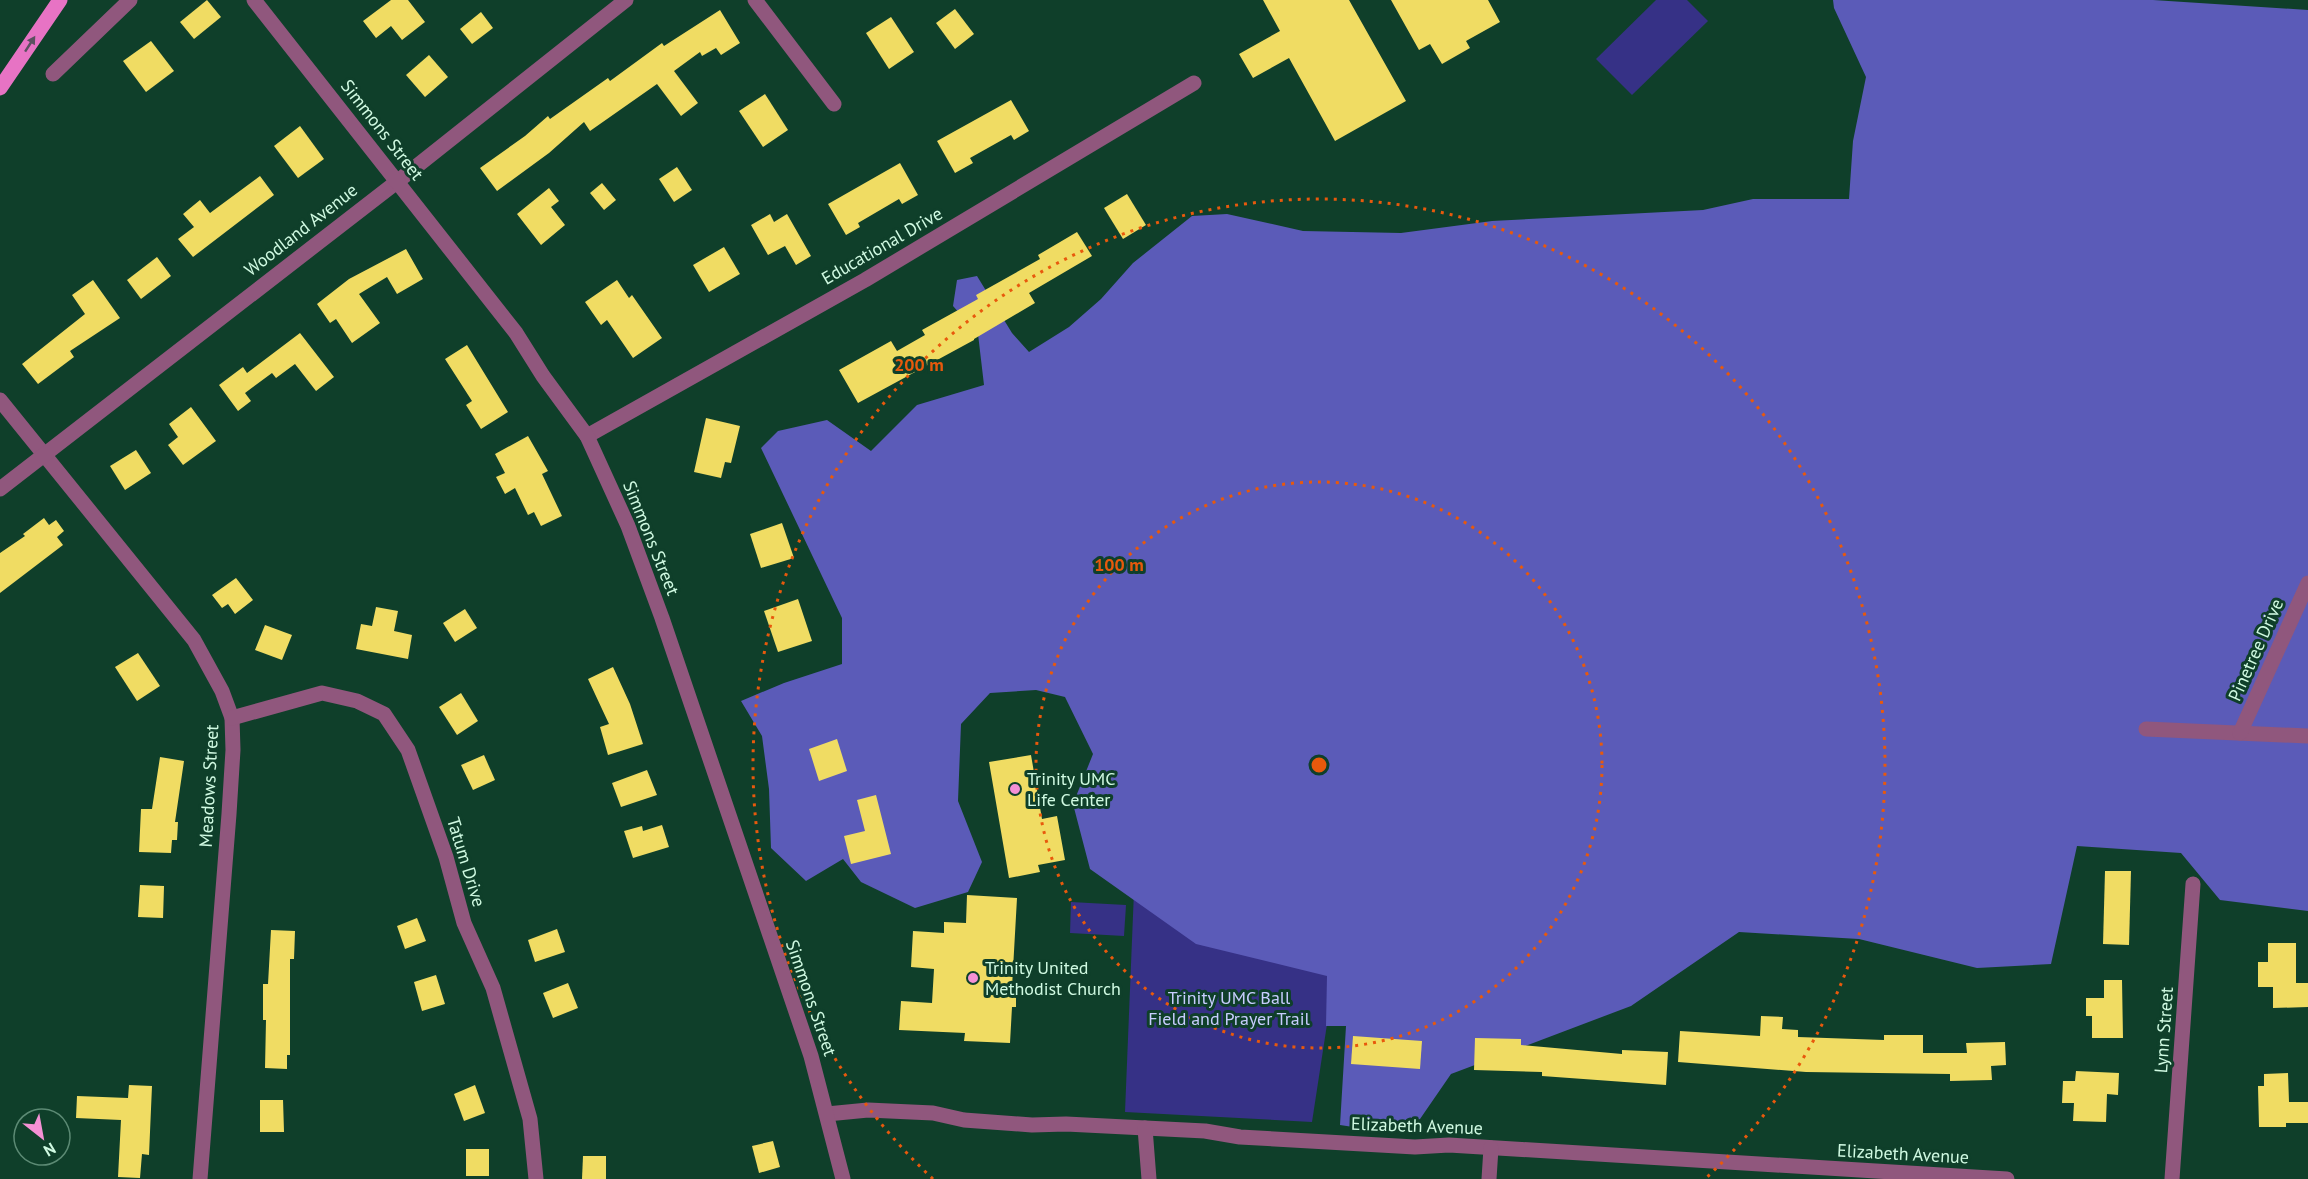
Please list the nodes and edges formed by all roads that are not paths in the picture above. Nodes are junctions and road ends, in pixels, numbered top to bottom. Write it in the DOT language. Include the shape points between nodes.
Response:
graph roads {
  1 [pos="60,0"];
  2 [pos="130,0"];
  3 [pos="254,0"];
  4 [pos="626,0"];
  5 [pos="755,0"];
  6 [pos="53,74"];
  7 [pos="1194,83"];
  8 [pos="0,88"];
  9 [pos="834,104"];
  10 [pos="398,181"];
  11 [pos="0,400"];
  12 [pos="587,436"];
  13 [pos="44,455"];
  14 [pos="0,489"];
  15 [pos="2308,583"];
  16 [pos="232,718"];
  17 [pos="2146,729"];
  18 [pos="2240,733"];
  19 [pos="2308,736"];
  20 [pos="2193,884"];
  21 [pos="827,1114"];
  22 [pos="1145,1128"];
  23 [pos="1491,1148"];
  24 [pos="200,1179"];
  25 [pos="536,1179"];
  26 [pos="843,1179"];
  27 [pos="1149,1179"];
  28 [pos="1490,1179"];
  29 [pos="2007,1179"];
  30 [pos="2172,1179"];
  8 -- 1 [label="main road, one-way"];
  2 -- 6 [label="street"];
  3 -- 10 [label="street, Simmons Street"];
  4 -- 10 [label="street, Woodland Avenue"];
  5 -- 9 [label="street"];
  7 -- 12 [label="street, Educational Drive" via="865,280"];
  10 -- 12 [label="street, Simmons Street" via="516,333"];
  10 -- 13 [label="street, Woodland Avenue"];
  11 -- 13 [label="street, Meadows Street"];
  12 -- 21 [label="street, Simmons Street" via="628,526 662,618 811,1056"];
  13 -- 14 [label="street, Woodland Avenue"];
  13 -- 16 [label="street, Meadows Street" via="194,640"];
  15 -- 18 [label="street, Pinetree Drive"];
  16 -- 24 [label="street, Meadows Street" via="233,761"];
  16 -- 25 [label="street, Tatum Drive" via="322,693 357,701 384,714 408,750 446,856 464,923 493,988 530,1119"];
  17 -- 18 [label="street"];
  18 -- 19 [label="street"];
  20 -- 30 [label="street, Lynn Street"];
  21 -- 22 [label="street, Elizabeth Avenue" via="868,1110 1032,1125"];
  21 -- 26 [label="street, Simmons Street"];
  22 -- 23 [label="street, Elizabeth Avenue" via="1240,1137"];
  22 -- 27 [label="street"];
  23 -- 28 [label="street"];
  23 -- 29 [label="street, Elizabeth Avenue"];
}
